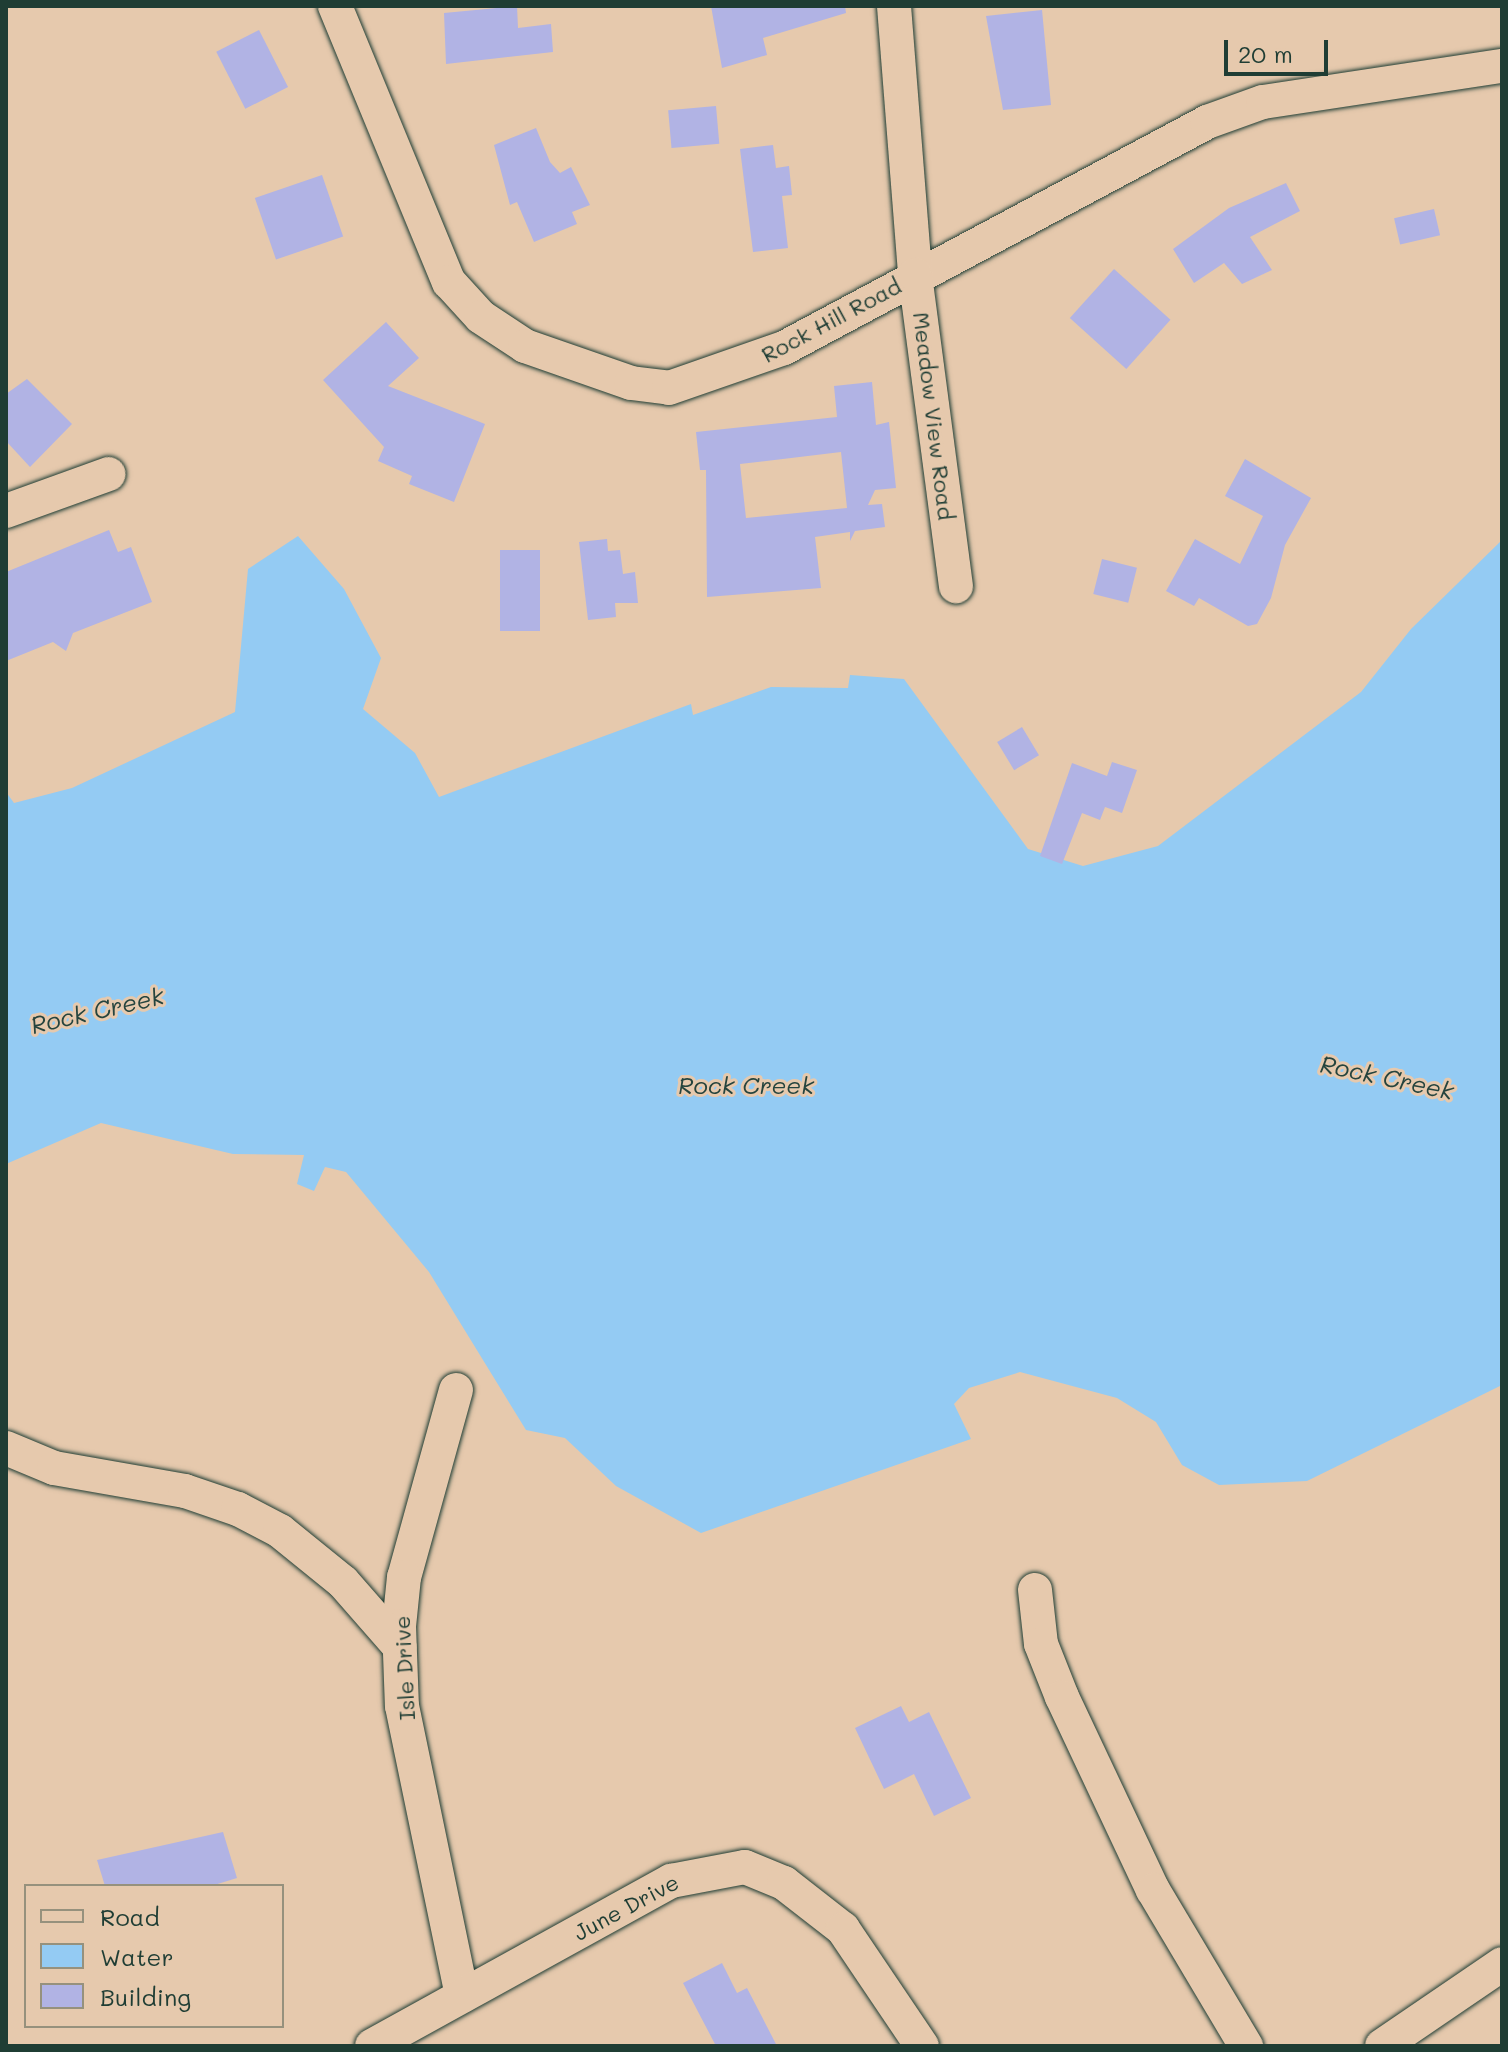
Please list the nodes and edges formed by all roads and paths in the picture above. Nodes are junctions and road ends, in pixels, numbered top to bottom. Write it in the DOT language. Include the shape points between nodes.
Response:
graph roads {
  1 [pos="335,6"];
  2 [pos="894,6"];
  3 [pos="1502,66"];
  4 [pos="915,275"];
  5 [pos="109,474"];
  6 [pos="6,511"];
  7 [pos="956,586"];
  8 [pos="456,1390"];
  9 [pos="6,1448"];
  10 [pos="1035,1590"];
  11 [pos="400,1647"];
  12 [pos="1502,1964"];
  13 [pos="462,1996"];
  14 [pos="372,2046"];
  15 [pos="922,2046"];
  16 [pos="1246,2046"];
  17 [pos="1382,2046"];
  1 -- 4 [label="street, Rock Hill Road" via="449,282 481,317 525,346 631,383 694,385 784,348"];
  2 -- 4 [label="street, Meadow View Road"];
  3 -- 4 [label="street, Rock Hill Road" via="1263,102 1207,122"];
  4 -- 7 [label="street, Meadow View Road"];
  5 -- 6 [label="street"];
  8 -- 11 [label="street, Isle Drive" via="404,1577"];
  9 -- 11 [label="street" via="54,1468 185,1491 252,1517 343,1582"];
  10 -- 16 [label="street" via="1041,1644 1062,1697 1153,1890"];
  11 -- 13 [label="street, Isle Drive" via="402,1706"];
  12 -- 17 [label="street"];
  13 -- 14 [label="street, June Drive"];
  13 -- 15 [label="street, June Drive" via="671,1881 745,1867 784,1883 843,1929"];
}
